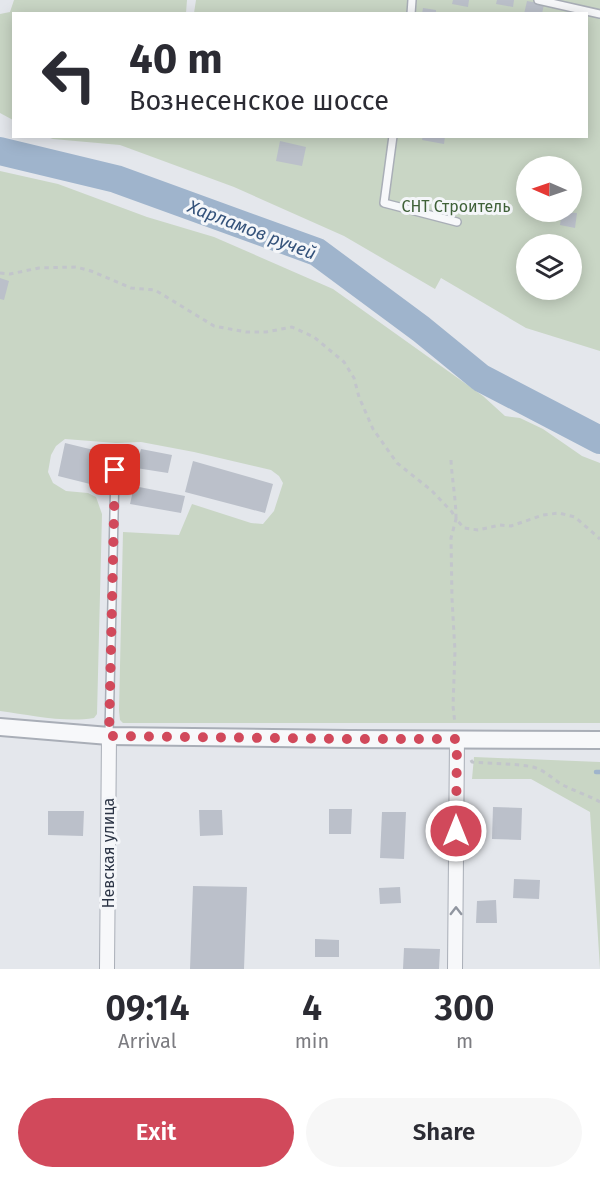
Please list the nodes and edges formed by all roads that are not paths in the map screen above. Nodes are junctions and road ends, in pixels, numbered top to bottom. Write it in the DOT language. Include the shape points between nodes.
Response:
graph roads {
  1 [pos="538,0"];
  2 [pos="600,14"];
  3 [pos="393,138"];
  4 [pos="457,222"];
  5 [pos="115,470"];
  6 [pos="0,728"];
  7 [pos="109,736"];
  8 [pos="457,739"];
  9 [pos="600,740"];
  10 [pos="107,969"];
  11 [pos="455,969"];
  1 -- 2 [label="lane"];
  3 -- 4 [label="lane" via="384,203"];
  5 -- 7 [label="lane"];
  6 -- 7 [label="street"];
  7 -- 8 [label="street"];
  7 -- 10 [label="street, Невская улица"];
  8 -- 9 [label="street"];
  11 -- 8 [label="street, one-way"];
}
